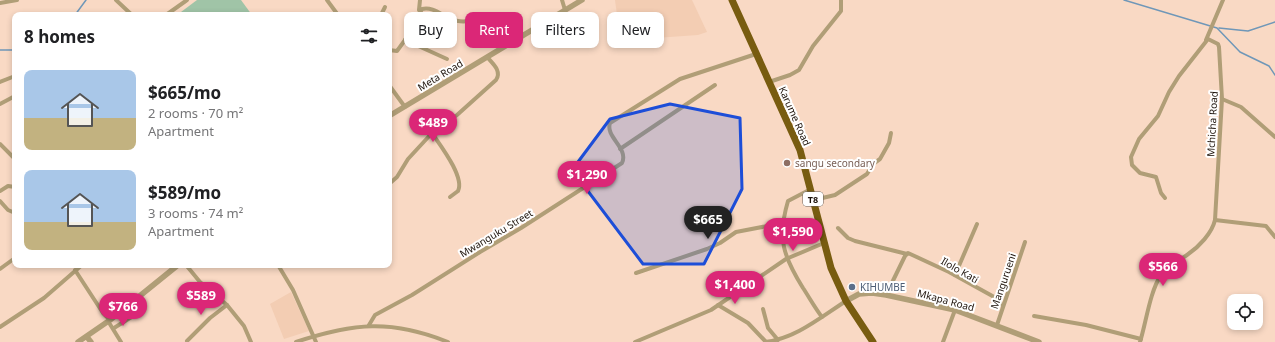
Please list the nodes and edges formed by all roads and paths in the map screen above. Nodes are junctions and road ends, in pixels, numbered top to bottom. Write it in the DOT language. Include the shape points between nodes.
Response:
graph roads {
  1 [pos="17,0"];
  2 [pos="116,0"];
  3 [pos="187,0"];
  4 [pos="328,0"];
  5 [pos="420,0"];
  6 [pos="562,0"];
  7 [pos="582,0"];
  8 [pos="732,0"];
  9 [pos="840,0"];
  10 [pos="1223,0"];
  11 [pos="2,2"];
  12 [pos="385,7"];
  13 [pos="419,10"];
  14 [pos="565,10"];
  15 [pos="129,12"];
  16 [pos="170,12"];
  17 [pos="336,12"];
  18 [pos="382,12"];
  19 [pos="465,20"];
  20 [pos="1206,40"];
  21 [pos="404,41"];
  22 [pos="423,48"];
  23 [pos="392,50"];
  24 [pos="756,54"];
  25 [pos="487,57"];
  26 [pos="447,59"];
  27 [pos="12,77"];
  28 [pos="0,82"];
  29 [pos="769,82"];
  30 [pos="715,85"];
  31 [pos="392,89"];
  32 [pos="12,98"];
  33 [pos="1222,100"];
  34 [pos="0,104"];
  35 [pos="405,107"];
  36 [pos="392,114"];
  37 [pos="432,133"];
  38 [pos="891,133"];
  39 [pos="1275,137"];
  40 [pos="0,144"];
  41 [pos="620,149"];
  42 [pos="12,156"];
  43 [pos="392,181"];
  44 [pos="12,187"];
  45 [pos="811,189"];
  46 [pos="0,191"];
  47 [pos="450,197"];
  48 [pos="1165,198"];
  49 [pos="814,200"];
  50 [pos="0,201"];
  51 [pos="12,212"];
  52 [pos="1215,220"];
  53 [pos="783,223"];
  54 [pos="977,224"];
  55 [pos="838,228"];
  56 [pos="1275,237"];
  57 [pos="1025,242"];
  58 [pos="824,243"];
  59 [pos="907,254"];
  60 [pos="786,259"];
  61 [pos="12,260"];
  62 [pos="78,268"];
  63 [pos="174,268"];
  64 [pos="188,268"];
  65 [pos="280,268"];
  66 [pos="0,269"];
  67 [pos="75,270"];
  68 [pos="636,273"];
  69 [pos="955,275"];
  70 [pos="886,295"];
  71 [pos="134,301"];
  72 [pos="846,301"];
  73 [pos="227,305"];
  74 [pos="718,305"];
  75 [pos="1002,305"];
  76 [pos="763,309"];
  77 [pos="955,310"];
  78 [pos="822,316"];
  79 [pos="1034,316"];
  80 [pos="109,321"];
  81 [pos="368,325"];
  82 [pos="997,325"];
  83 [pos="0,327"];
  84 [pos="114,328"];
  85 [pos="314,336"];
  86 [pos="87,337"];
  87 [pos="778,340"];
  88 [pos="187,341"];
  89 [pos="1141,341"];
  90 [pos="78,342"];
  91 [pos="91,342"];
  92 [pos="122,342"];
  93 [pos="251,342"];
  94 [pos="296,342"];
  95 [pos="316,342"];
  96 [pos="448,342"];
  97 [pos="635,342"];
  98 [pos="766,342"];
  99 [pos="873,342"];
  100 [pos="943,342"];
  101 [pos="1039,342"];
  1 -- 11 [label="street"];
  2 -- 15 [label="street"];
  3 -- 16 [label="street"];
  4 -- 17 [label="street"];
  5 -- 13 [label="street"];
  6 -- 14 [label="street"];
  7 -- 14 [label="street, Meta Road"];
  8 -- 24 [label="highway, T8"];
  9 -- 29 [label="street" via="841,11 813,46 799,70"];
  10 -- 20 [label="street"];
  12 -- 18 [label="street"];
  13 -- 19 [label="street" via="429,9 458,22"];
  14 -- 25 [label="street, Meta Road"];
  20 -- 33 [label="street, Mchicha Road" via="1218,44 1220,48"];
  20 -- 48 [label="street" via="1168,92 1158,116 1139,139 1131,157 1132,165 1140,173 1156,177"];
  21 -- 23 [label="street" via="397,51"];
  22 -- 26 [label="street"];
  24 -- 29 [label="highway, Karume Road / T8"];
  24 -- 41 [label="street" via="680,79 610,123 610,131"];
  25 -- 35 [label="street, Meta Road"];
  25 -- 37 [label="street" via="499,72 499,76 457,115"];
  27 -- 28 [label="street"];
  29 -- 45 [label="highway, Karume Road / T8" via="800,150"];
  30 -- 41 [label="street"];
  31 -- 35 [label="street"];
  32 -- 34 [label="street"];
  33 -- 39 [label="street" via="1241,107"];
  33 -- 52 [label="street, Mchicha Road"];
  35 -- 36 [label="street, Meta Road"];
  37 -- 43 [label="street"];
  37 -- 47 [label="street" via="460,180 458,191"];
  38 -- 49 [label="street" via="880,160 873,164 867,174 835,196"];
  40 -- 42 [label="street"];
  41 -- 81 [label="street, Mwanguku Street" via="623,154 622,163 522,228 375,315"];
  44 -- 46 [label="street"];
  45 -- 49 [label="highway, Karume Road / T8"];
  45 -- 53 [label="street" via="788,201"];
  49 -- 58 [label="highway, Karume Road / T8"];
  50 -- 51 [label="street"];
  52 -- 56 [label="street" via="1266,226"];
  52 -- 89 [label="street, Mchicha Road" via="1213,229 1188,254 1170,265 1161,275 1154,289"];
  53 -- 60 [label="street" via="782,237"];
  53 -- 68 [label="street" via="736,232 707,249"];
  54 -- 69 [label="street"];
  55 -- 59 [label="street, Ilolo Kati" via="855,242"];
  57 -- 75 [label="street, Mangurueni" via="1009,293"];
  58 -- 60 [label="street"];
  58 -- 72 [label="highway, Karume Road / T8" via="831,268"];
  59 -- 69 [label="street, Ilolo Kati"];
  59 -- 70 [label="street"];
  60 -- 74 [label="street"];
  60 -- 78 [label="street"];
  61 -- 66 [label="street"];
  62 -- 67 [label="street"];
  63 -- 71 [label="street"];
  64 -- 73 [label="street" via="200,282"];
  65 -- 85 [label="street"];
  67 -- 80 [label="street"];
  67 -- 83 [label="street" via="44,298"];
  69 -- 75 [label="street, Ilolo Kati" via="996,298"];
  70 -- 72 [label="street, Mkapa Road" via="859,294"];
  70 -- 77 [label="street, Mkapa Road"];
  71 -- 80 [label="street"];
  71 -- 84 [label="street" via="133,316"];
  72 -- 78 [label="street"];
  72 -- 99 [label="highway, Karume Road / T8"];
  73 -- 88 [label="street"];
  73 -- 93 [label="street" via="244,326"];
  74 -- 97 [label="street" via="694,319"];
  74 -- 98 [label="street" via="748,323"];
  75 -- 82 [label="street, Mangurueni"];
  76 -- 87 [label="street" via="768,328"];
  77 -- 82 [label="street, Mkapa Road"];
  77 -- 100 [label="street"];
  78 -- 87 [label="street"];
  79 -- 89 [label="street" via="1086,325"];
  80 -- 84 [label="street"];
  80 -- 86 [label="street"];
  81 -- 85 [label="street"];
  81 -- 96 [label="street" via="385,325 425,333"];
  82 -- 101 [label="street, Mkapa Road"];
  84 -- 92 [label="street"];
  85 -- 94 [label="street"];
  85 -- 95 [label="street"];
  86 -- 90 [label="street"];
  86 -- 91 [label="street"];
  87 -- 98 [label="street"];
}
